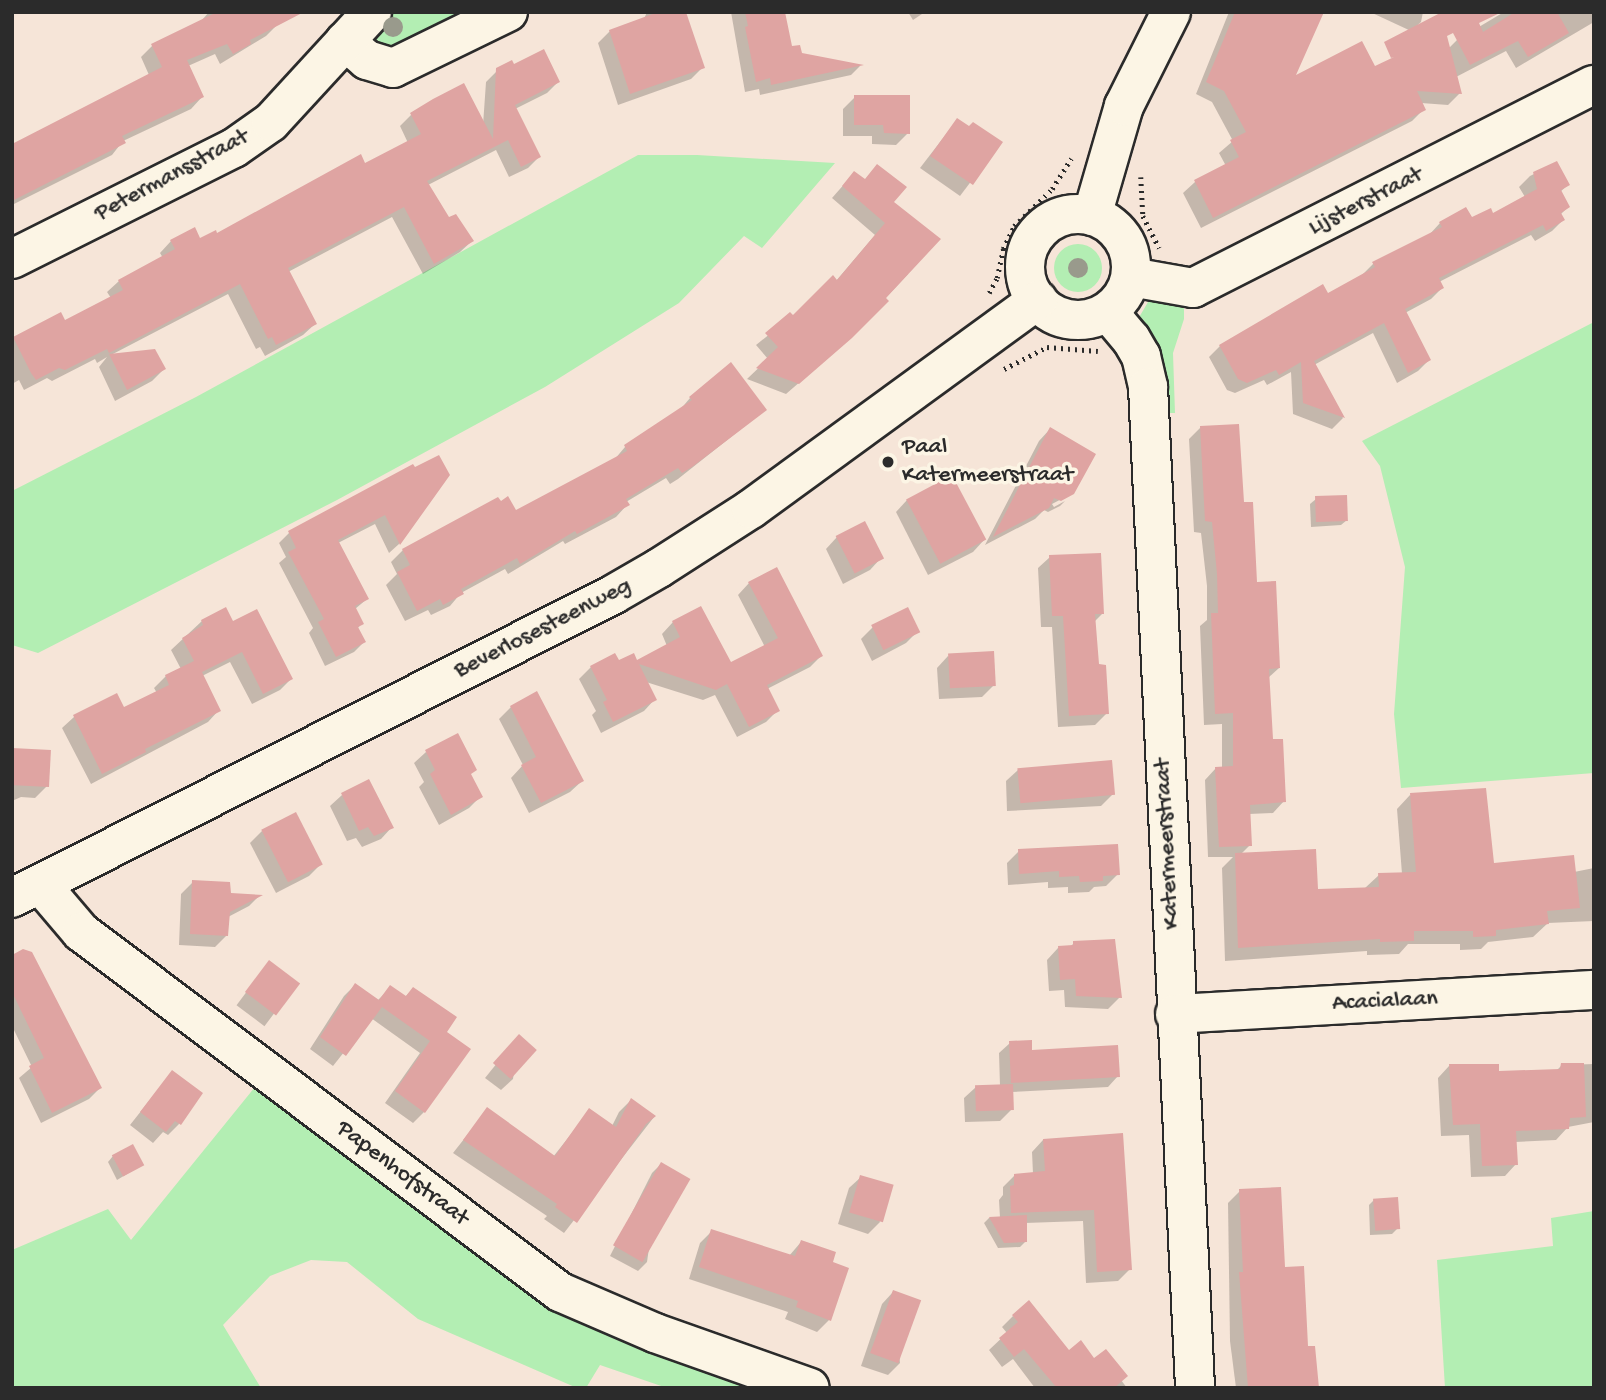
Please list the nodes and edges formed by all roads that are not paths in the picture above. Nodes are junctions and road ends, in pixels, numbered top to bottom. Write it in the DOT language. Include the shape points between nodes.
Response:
graph roads {
  1 [pos="372,12"];
  2 [pos="508,12"];
  3 [pos="1171,12"];
  4 [pos="345,41"];
  5 [pos="1594,85"];
  6 [pos="1092,216"];
  7 [pos="12,259"];
  8 [pos="1131,277"];
  9 [pos="1038,300"];
  10 [pos="1108,312"];
  11 [pos="27,892"];
  12 [pos="1594,990"];
  13 [pos="1175,1014"];
  14 [pos="810,1388"];
  15 [pos="1195,1388"];
  1 -- 4 [label="street, Petermansstraat"];
  2 -- 4 [label="street" via="393,68 367,60"];
  3 -- 6 [label="street" via="1124,106"];
  4 -- 7 [label="street, Petermansstraat" via="271,122 234,148"];
  5 -- 8 [label="street, Lijsterstraat" via="1193,288"];
  6 -- 8 [label="street" via="1117,230 1126,245"];
  6 -- 9 [label="street" via="1059,218 1038,232 1027,259 1030,289"];
  8 -- 10 [label="street" via="1119,302"];
  9 -- 10 [label="street" via="1049,312 1064,318 1095,319"];
  9 -- 11 [label="street, Beverlosesteenweg" via="751,509 659,568"];
  10 -- 13 [label="street, Katermeerstraat" via="1132,339 1148,387"];
  11 -- 14 [label="street, Papenhofstraat" via="560,1292 655,1333"];
  12 -- 13 [label="street, Acacialaan"];
  13 -- 15 [label="street, Katermeerstraat"];
}
